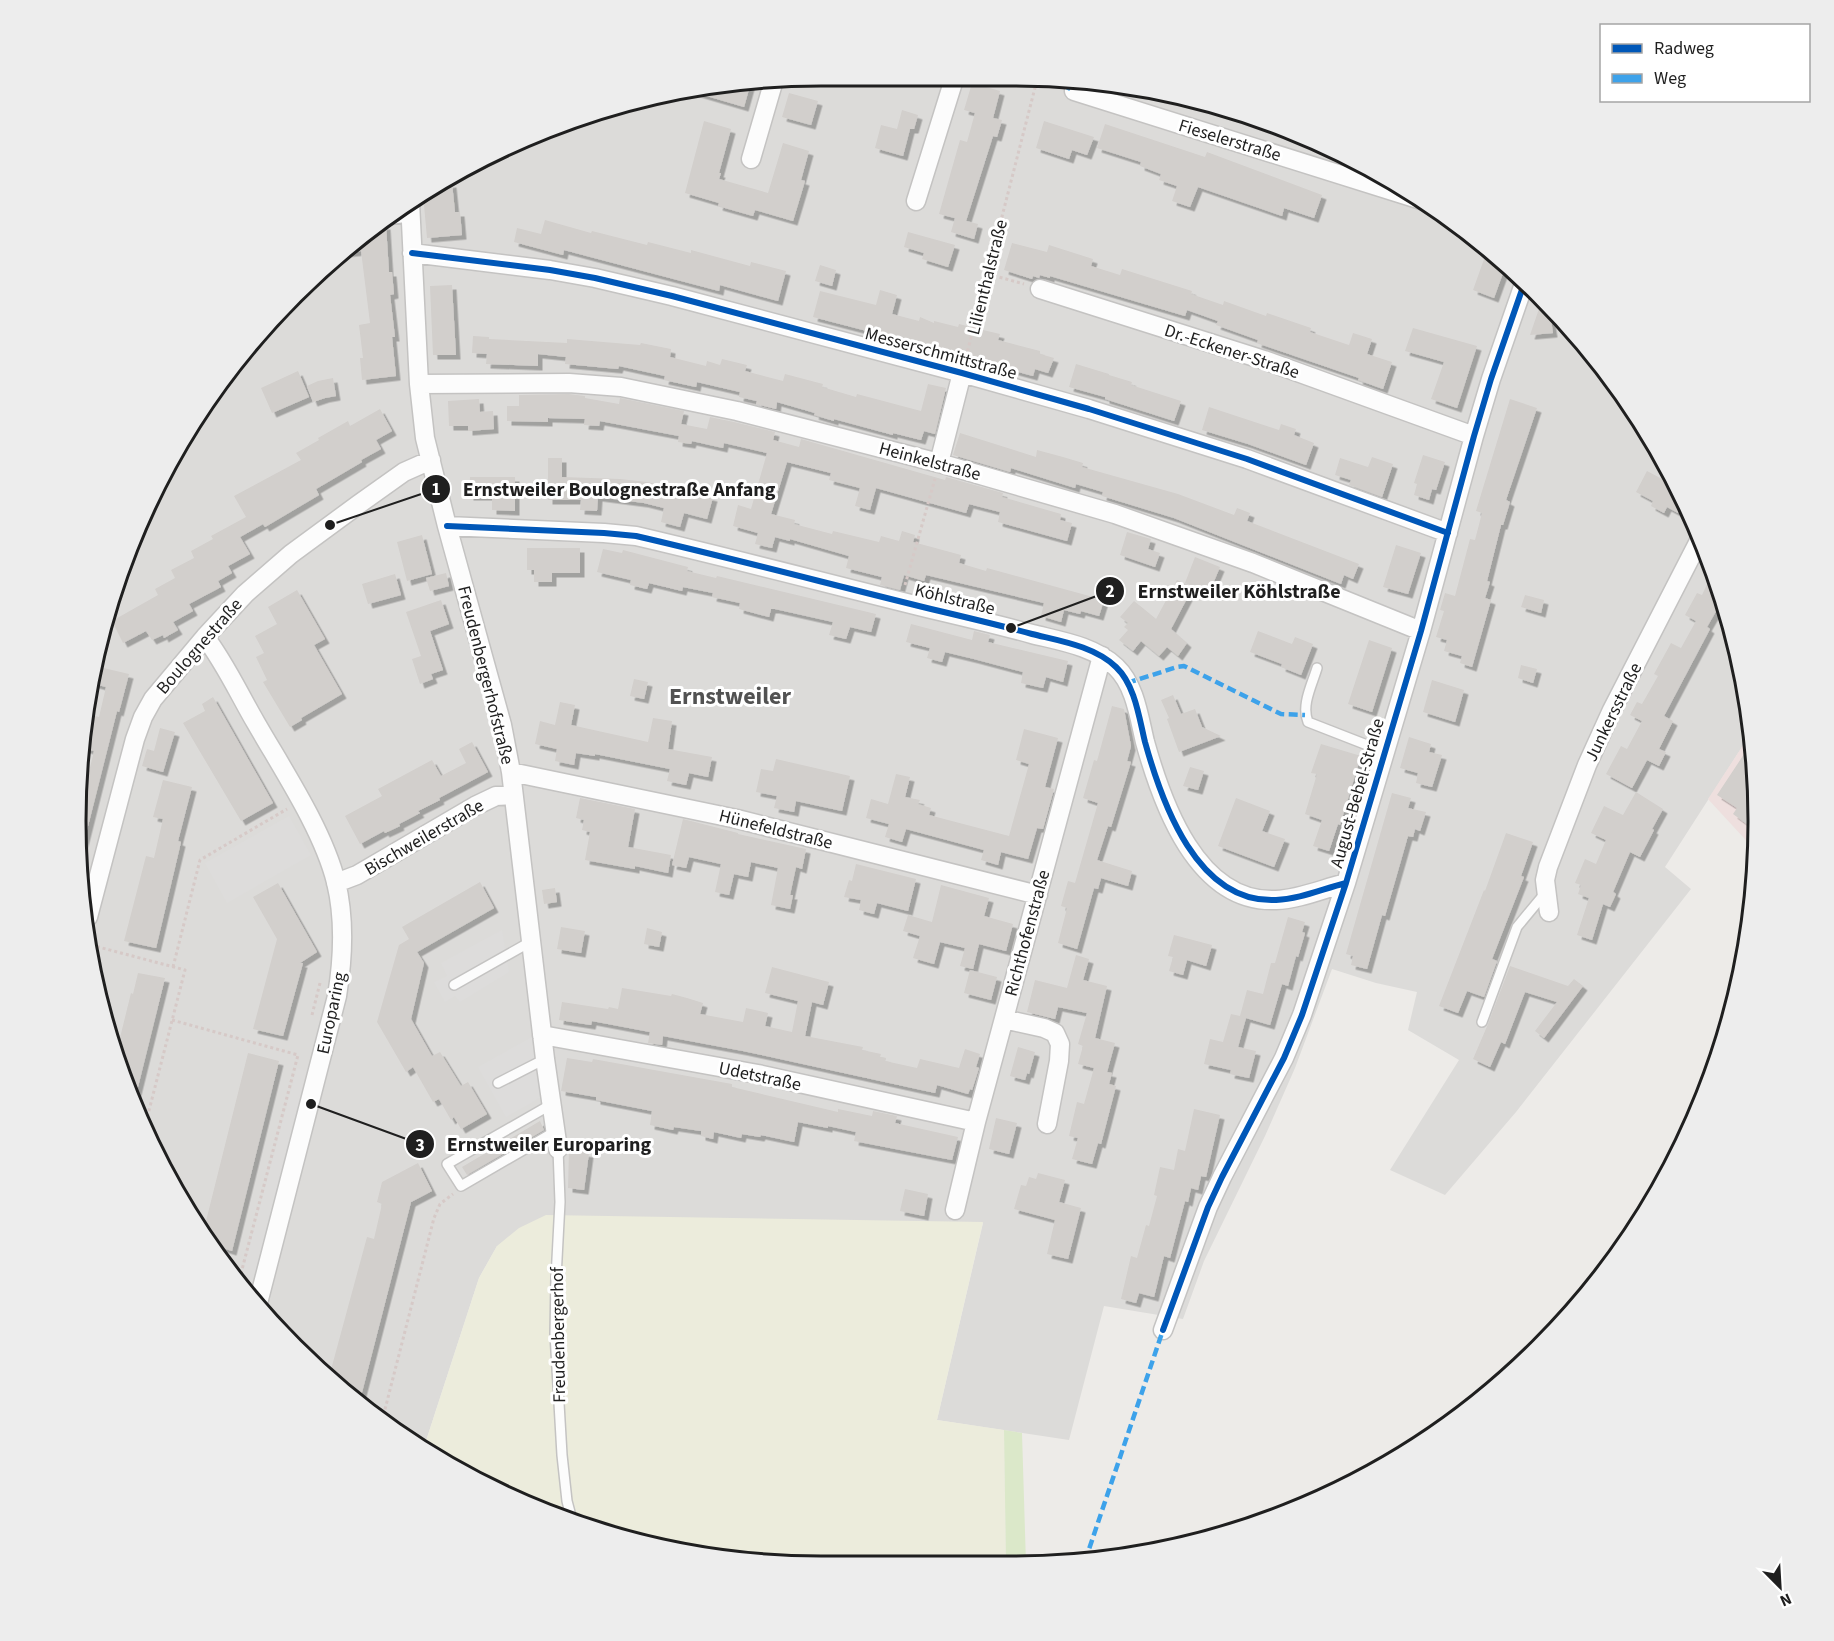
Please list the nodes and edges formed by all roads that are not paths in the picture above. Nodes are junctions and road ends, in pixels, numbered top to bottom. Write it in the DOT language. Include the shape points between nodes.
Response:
graph roads {
  1 [pos="952,86"];
  2 [pos="772,87"];
  3 [pos="1074,91"];
  4 [pos="751,159"];
  5 [pos="1393,191"];
  6 [pos="916,201"];
  7 [pos="410,210"];
  8 [pos="412,252"];
  9 [pos="1040,289"];
  10 [pos="1522,290"];
  11 [pos="962,373"];
  12 [pos="419,384"];
  13 [pos="1474,436"];
  14 [pos="431,460"];
  15 [pos="939,463"];
  16 [pos="447,526"];
  17 [pos="1448,533"];
  18 [pos="1696,547"];
  19 [pos="1421,631"];
  20 [pos="205,637"];
  21 [pos="1102,656"];
  22 [pos="1317,668"];
  23 [pos="1385,752"];
  24 [pos="511,772"];
  25 [pos="513,795"];
  26 [pos="336,883"];
  27 [pos="1346,883"];
  28 [pos="1546,892"];
  29 [pos="1038,895"];
  30 [pos="91,906"];
  31 [pos="1549,912"];
  32 [pos="532,941"];
  33 [pos="454,985"];
  34 [pos="1004,1019"];
  35 [pos="1482,1022"];
  36 [pos="542,1035"];
  37 [pos="545,1059"];
  38 [pos="498,1083"];
  39 [pos="552,1104"];
  40 [pos="976,1122"];
  41 [pos="1047,1124"];
  42 [pos="557,1140"];
  43 [pos="955,1210"];
  44 [pos="260,1295"];
  45 [pos="1163,1330"];
  46 [pos="570,1511"];
  1 -- 6 [label="street"];
  2 -- 4 [label="street"];
  3 -- 5 [label="street, Fieselerstraße"];
  7 -- 8 [label="street, Freudenbergerhofstraße"];
  8 -- 11 [label="street, Messerschmittstraße" via="596,278"];
  8 -- 12 [label="street, Freudenbergerhofstraße"];
  9 -- 13 [label="street, Dr.-Eckener-Straße" via="1264,360"];
  10 -- 13 [label="street, August-Bebel-Straße"];
  11 -- 15 [label="street"];
  11 -- 17 [label="street, Messerschmittstraße" via="1247,459"];
  12 -- 14 [label="street, Freudenbergerhofstraße"];
  12 -- 15 [label="street, Heinkelstraße" via="522,382 621,387 737,411"];
  13 -- 17 [label="street, August-Bebel-Straße"];
  14 -- 16 [label="street, Freudenbergerhofstraße"];
  14 -- 20 [label="street, Boulognestraße" via="404,472 291,554 245,594"];
  15 -- 19 [label="street, Heinkelstraße" via="1174,534"];
  16 -- 21 [label="street, Köhlstraße" via="636,536 1077,645"];
  16 -- 24 [label="street, Freudenbergerhofstraße" via="502,725"];
  17 -- 19 [label="street, August-Bebel-Straße"];
  18 -- 28 [label="street, Junkersstraße" via="1587,765 1548,867"];
  19 -- 23 [label="street, August-Bebel-Straße"];
  20 -- 26 [label="street, Europaring" via="219,655 300,801 325,850"];
  20 -- 30 [label="street, Boulognestraße" via="153,699 143,717"];
  21 -- 27 [label="street, Köhlstraße" via="1127,683 1152,768 1181,836 1219,883 1255,899 1275,900 1301,897"];
  21 -- 29 [label="street, Richthofenstraße"];
  22 -- 23 [label="lane" via="1305,706 1308,722"];
  23 -- 27 [label="street, August-Bebel-Straße"];
  24 -- 25 [label="street, Freudenbergerhofstraße"];
  24 -- 29 [label="street, Hünefeldstraße" via="737,819"];
  25 -- 26 [label="street, Bischweilerstraße" via="496,796 475,806 357,875"];
  25 -- 32 [label="street, Freudenbergerhofstraße"];
  26 -- 44 [label="street, Europaring" via="342,930 337,996"];
  27 -- 45 [label="street, August-Bebel-Straße" via="1302,1015 1208,1207"];
  28 -- 31 [label="street, Junkersstraße"];
  28 -- 35 [label="lane" via="1517,927"];
  29 -- 34 [label="street, Richthofenstraße"];
  32 -- 33 [label="lane"];
  32 -- 36 [label="street, Freudenbergerhofstraße"];
  34 -- 40 [label="street, Richthofenstraße"];
  34 -- 41 [label="street" via="1044,1028 1055,1033 1060,1044"];
  36 -- 37 [label="street, Freudenbergerhofstraße"];
  36 -- 40 [label="street, Udetstraße" via="759,1074"];
  37 -- 38 [label="lane"];
  37 -- 39 [label="street, Freudenbergerhofstraße"];
  39 -- 42 [label="street, Freudenbergerhofstraße"];
  39 -- 42 [label="lane" via="447,1164 461,1186"];
  40 -- 43 [label="street, Richthofenstraße"];
  42 -- 46 [label="lane, Freudenbergerhof" via="560,1202 555,1334"];
}
